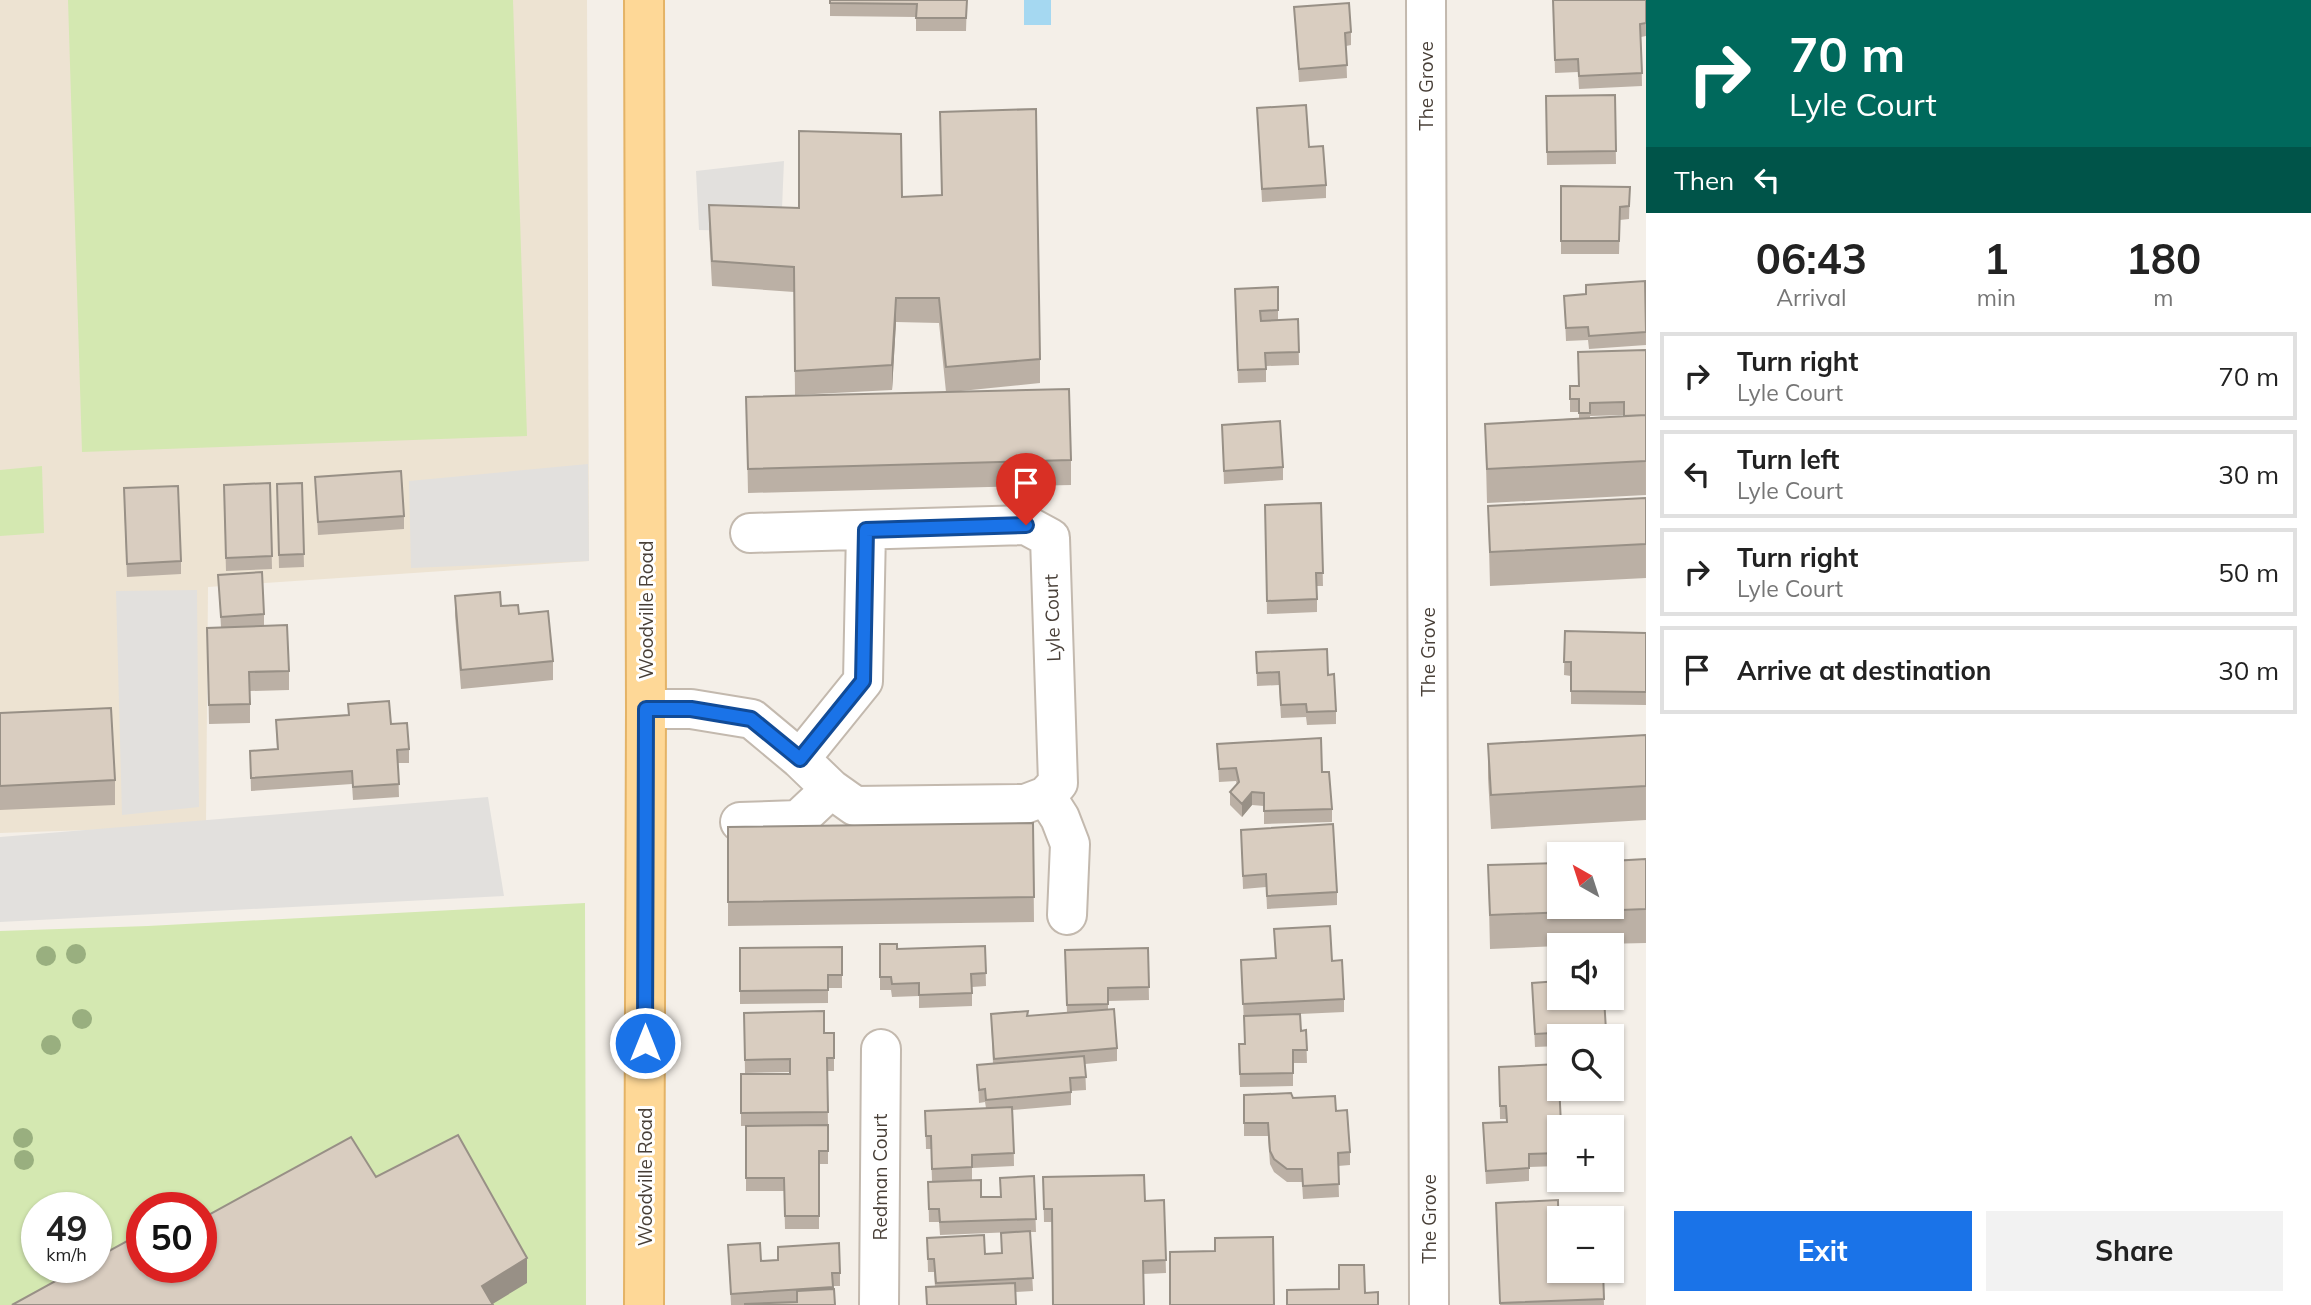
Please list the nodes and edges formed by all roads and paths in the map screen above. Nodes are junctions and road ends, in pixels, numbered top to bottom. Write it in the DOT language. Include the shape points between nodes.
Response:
graph roads {
  1 [pos="644,0"];
  2 [pos="1426,0"];
  3 [pos="866,530"];
  4 [pos="750,533"];
  5 [pos="646,709"];
  6 [pos="800,759"];
  7 [pos="831,789"];
  8 [pos="1046,796"];
  9 [pos="740,822"];
  10 [pos="1067,915"];
  11 [pos="881,1049"];
  12 [pos="645,1305"];
  13 [pos="879,1305"];
  14 [pos="1429,1305"];
  1 -- 5 [label="main road, Woodville Road"];
  2 -- 14 [label="street, The Grove"];
  3 -- 4 [label="street, Lyle Court"];
  3 -- 6 [label="street" via="863,681"];
  3 -- 8 [label="street, Lyle Court" via="1026,525 1049,538 1058,783"];
  5 -- 6 [label="street" via="691,709 751,719"];
  5 -- 12 [label="main road, Woodville Road"];
  6 -- 7 [label="street"];
  7 -- 8 [label="street" via="855,806 1025,804"];
  7 -- 9 [label="street" via="798,820"];
  8 -- 10 [label="street" via="1070,844"];
  11 -- 13 [label="street, Redman Court"];
}
